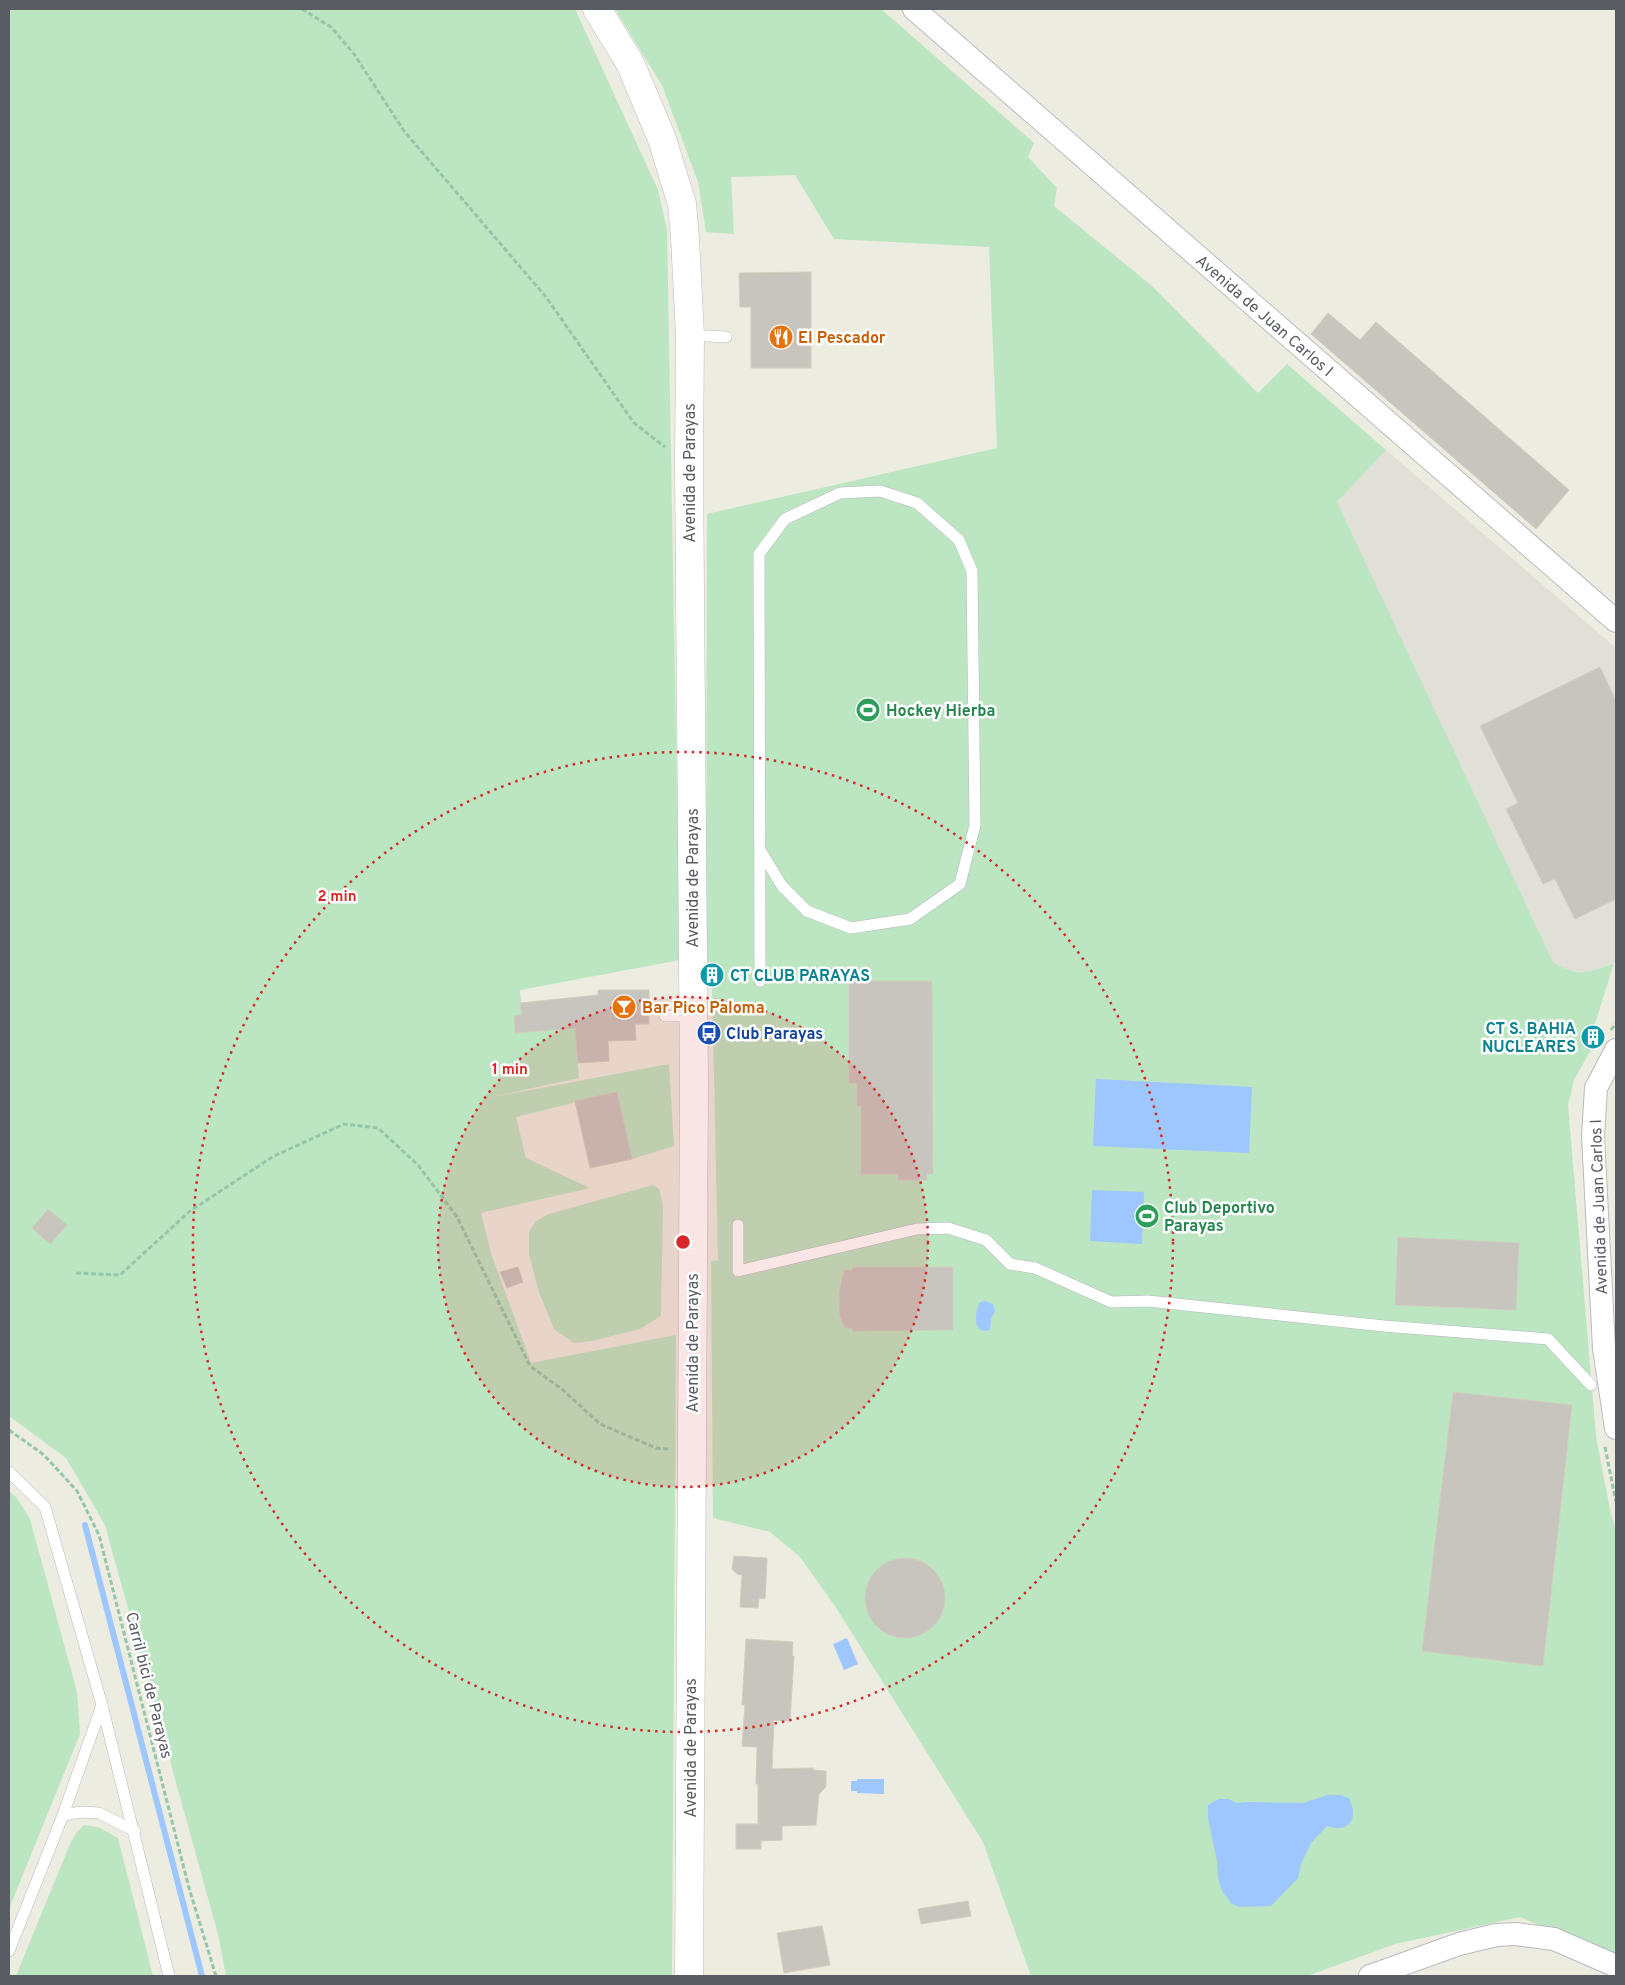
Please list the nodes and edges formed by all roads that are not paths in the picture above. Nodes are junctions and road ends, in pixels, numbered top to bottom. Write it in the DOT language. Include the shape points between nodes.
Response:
graph roads {
  1 [pos="597,9"];
  2 [pos="914,9"];
  3 [pos="690,335"];
  4 [pos="726,337"];
  5 [pos="1616,621"];
  6 [pos="760,850"];
  7 [pos="760,981"];
  8 [pos="666,1016"];
  9 [pos="693,1016"];
  10 [pos="1616,1050"];
  11 [pos="738,1224"];
  12 [pos="1591,1385"];
  13 [pos="1616,1428"];
  14 [pos="9,1472"];
  15 [pos="102,1705"];
  16 [pos="63,1815"];
  17 [pos="135,1831"];
  18 [pos="9,1952"];
  19 [pos="1616,1966"];
  20 [pos="1413,1968"];
  21 [pos="169,1976"];
  22 [pos="689,1976"];
  23 [pos="1370,1976"];
  1 -- 3 [label="street, Avenida de Parayas" via="630,63 674,174 686,238"];
  2 -- 5 [label="street, Avenida de Juan Carlos I"];
  3 -- 4 [label="lane"];
  3 -- 9 [label="street, Avenida de Parayas"];
  6 -- 6 [label="lane" via="759,554 785,519 840,492 880,491 917,503 959,540 972,571 975,825 960,884 910,919 852,928 807,911 782,886"];
  6 -- 7 [label="lane"];
  8 -- 9 [label="lane"];
  9 -- 22 [label="street, Avenida de Parayas"];
  10 -- 13 [label="street, Avenida de Juan Carlos I" via="1596,1088 1593,1136 1604,1348"];
  11 -- 12 [label="lane" via="738,1271 917,1228 948,1228 986,1240 1010,1264 1035,1268 1111,1302 1148,1301 1384,1326 1548,1339"];
  14 -- 15 [label="lane" via="45,1507"];
  15 -- 16 [label="lane"];
  15 -- 17 [label="lane"];
  16 -- 17 [label="lane" via="99,1813"];
  16 -- 18 [label="lane"];
  17 -- 21 [label="lane"];
  19 -- 20 [label="street" via="1554,1939 1516,1934 1479,1938"];
  20 -- 23 [label="street"];
}
